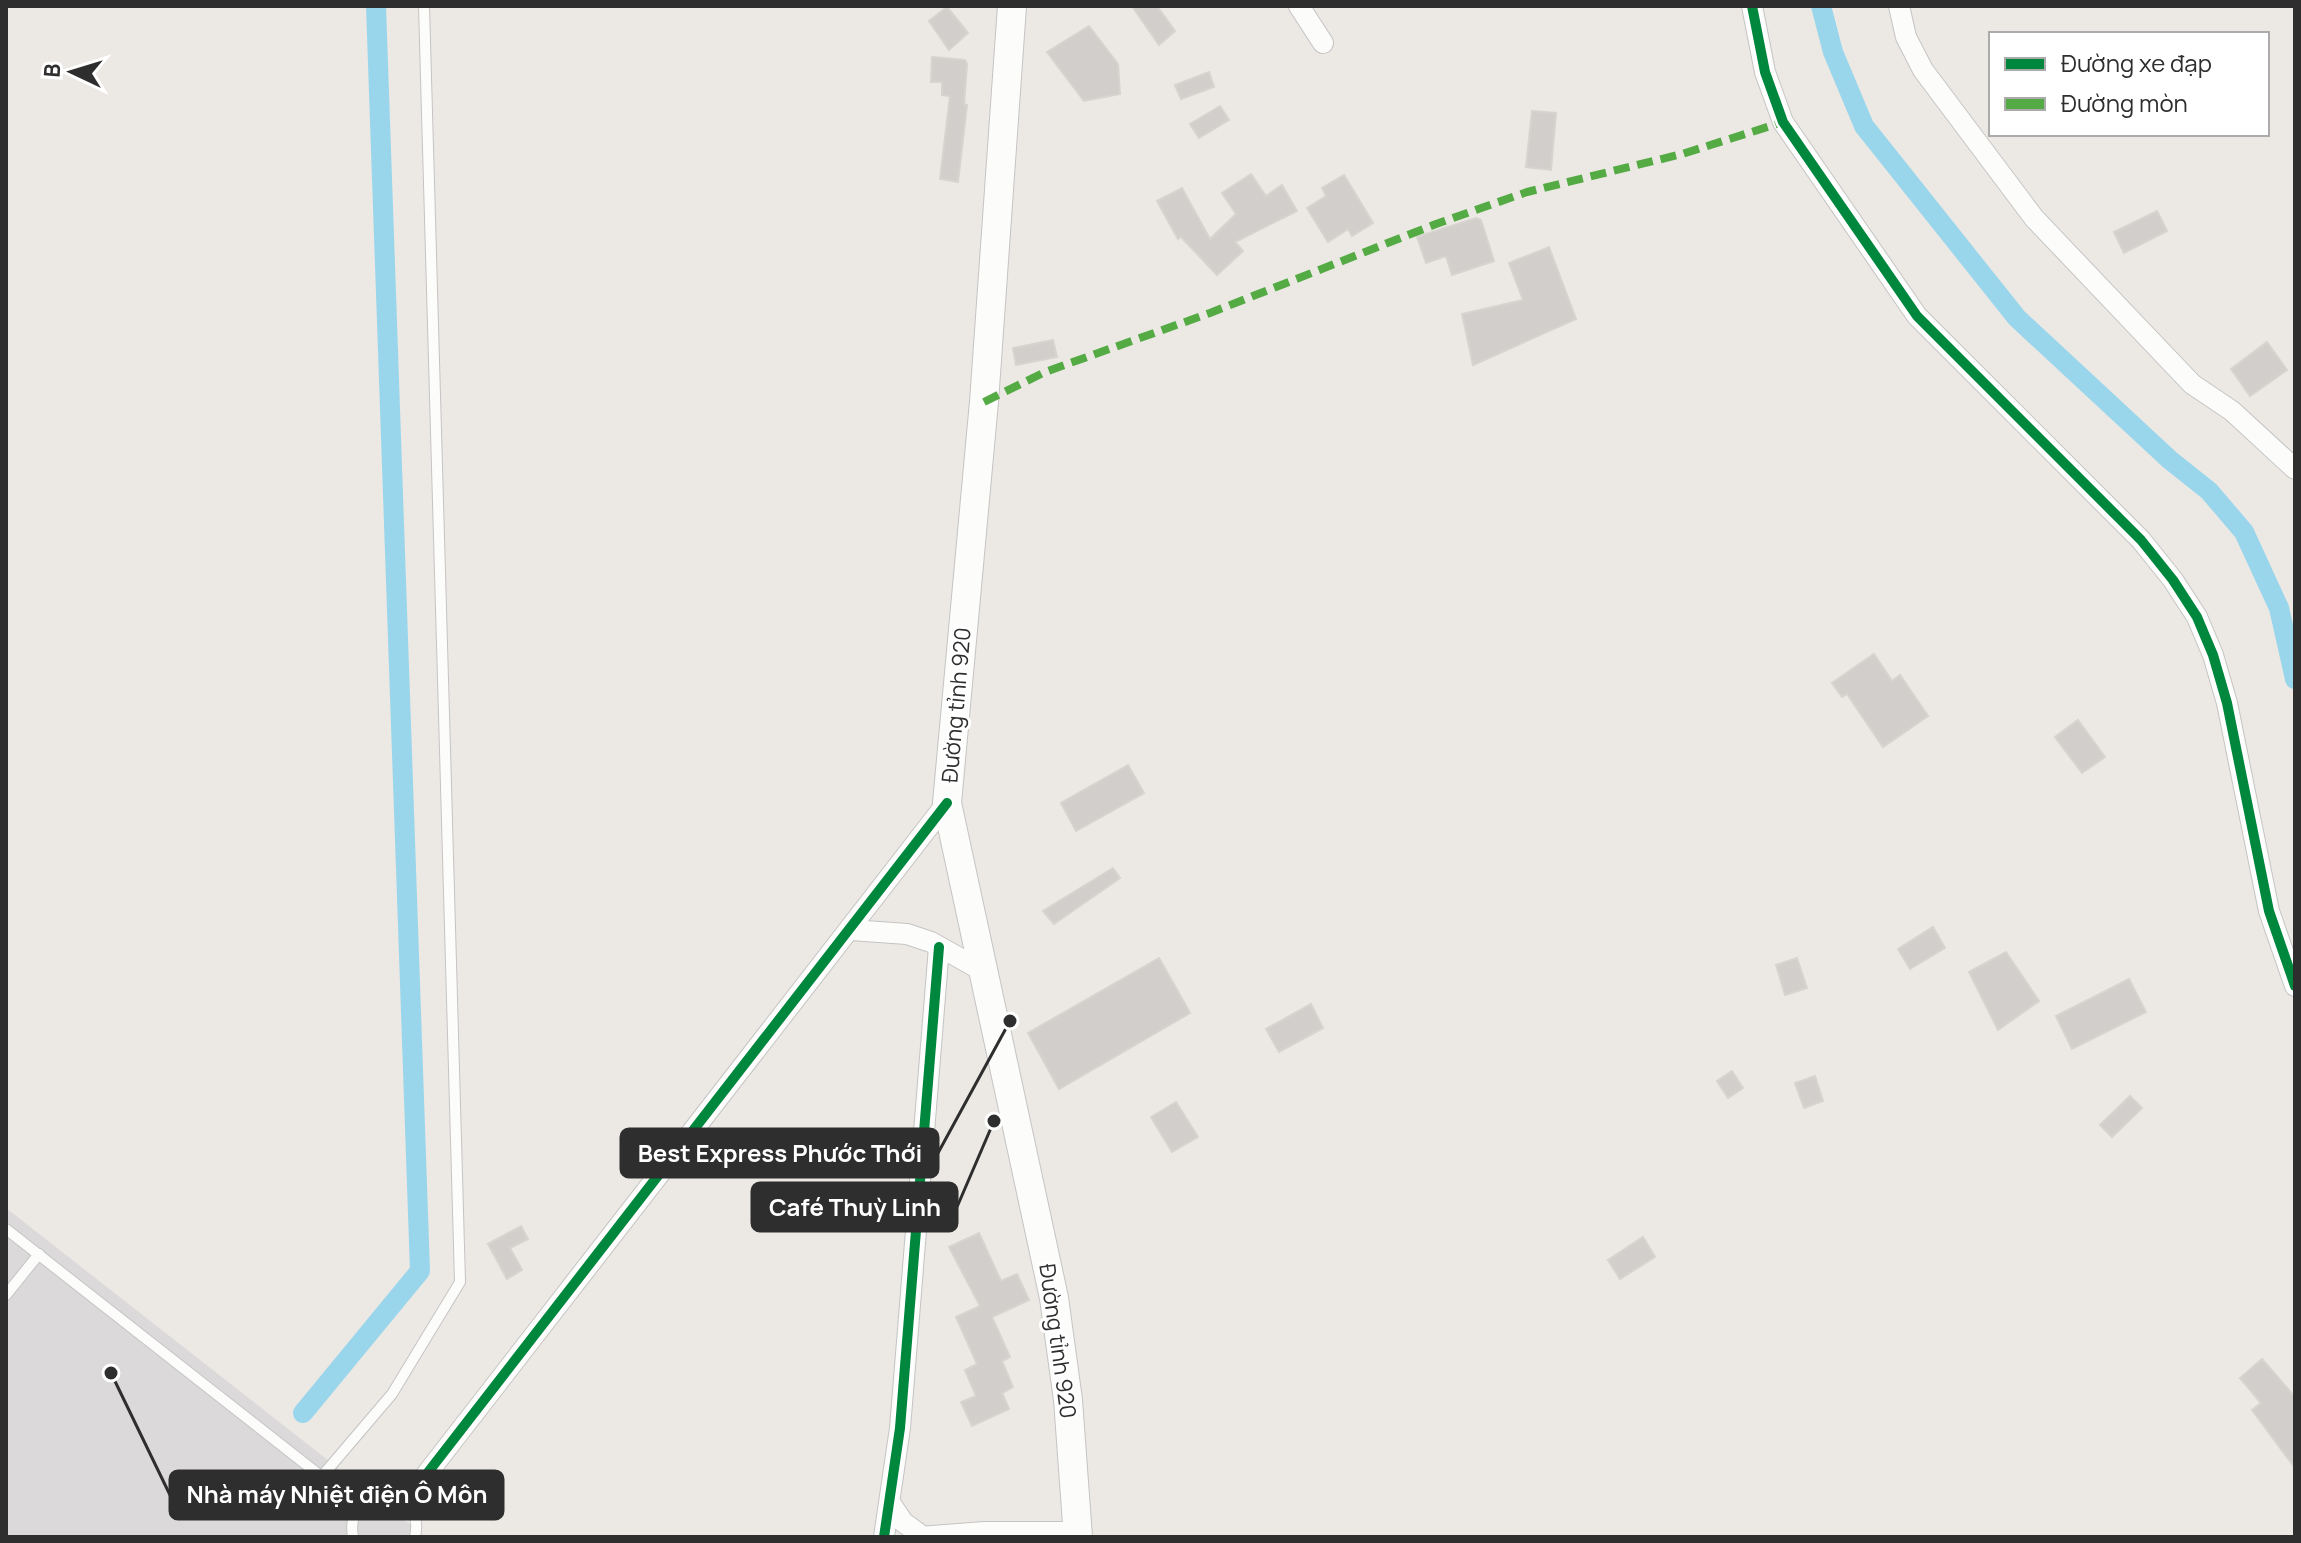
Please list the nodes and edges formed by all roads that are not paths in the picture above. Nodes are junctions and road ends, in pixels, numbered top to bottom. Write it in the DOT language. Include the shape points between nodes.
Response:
graph roads {
  1 [pos="424,6"];
  2 [pos="1012,6"];
  3 [pos="1299,6"];
  4 [pos="1752,6"];
  5 [pos="1899,6"];
  6 [pos="1323,43"];
  7 [pos="2295,469"];
  8 [pos="947,803"];
  9 [pos="851,930"];
  10 [pos="939,947"];
  11 [pos="981,970"];
  12 [pos="2295,986"];
  13 [pos="6,1229"];
  14 [pos="39,1254"];
  15 [pos="6,1295"];
  16 [pos="323,1475"];
  17 [pos="405,1502"];
  18 [pos="891,1504"];
  19 [pos="359,1506"];
  20 [pos="1078,1535"];
  21 [pos="353,1537"];
  22 [pos="415,1537"];
  23 [pos="884,1537"];
  24 [pos="920,1537"];
  1 -- 16 [label="lane" via="460,1282 392,1394"];
  2 -- 8 [label="main road, Đường tỉnh 920" via="984,402"];
  3 -- 6 [label="street"];
  4 -- 12 [label="street" via="1765,72 1783,122 1917,316 2141,540 2197,617 2227,703 2269,911"];
  5 -- 7 [label="street" via="1906,37 1923,70 2034,218 2192,384 2267,440"];
  8 -- 9 [label="street"];
  8 -- 11 [label="main road, Đường tỉnh 920"];
  9 -- 10 [label="street" via="907,934"];
  9 -- 17 [label="street"];
  10 -- 11 [label="street"];
  10 -- 18 [label="street"];
  11 -- 20 [label="main road, Đường tỉnh 920" via="1063,1348"];
  13 -- 14 [label="lane"];
  14 -- 15 [label="lane"];
  14 -- 16 [label="lane"];
  16 -- 19 [label="lane"];
  17 -- 19 [label="lane" via="376,1496"];
  17 -- 22 [label="lane" via="416,1520"];
  18 -- 23 [label="street"];
  18 -- 24 [label="street"];
  19 -- 21 [label="lane"];
  20 -- 24 [label="street"];
}
